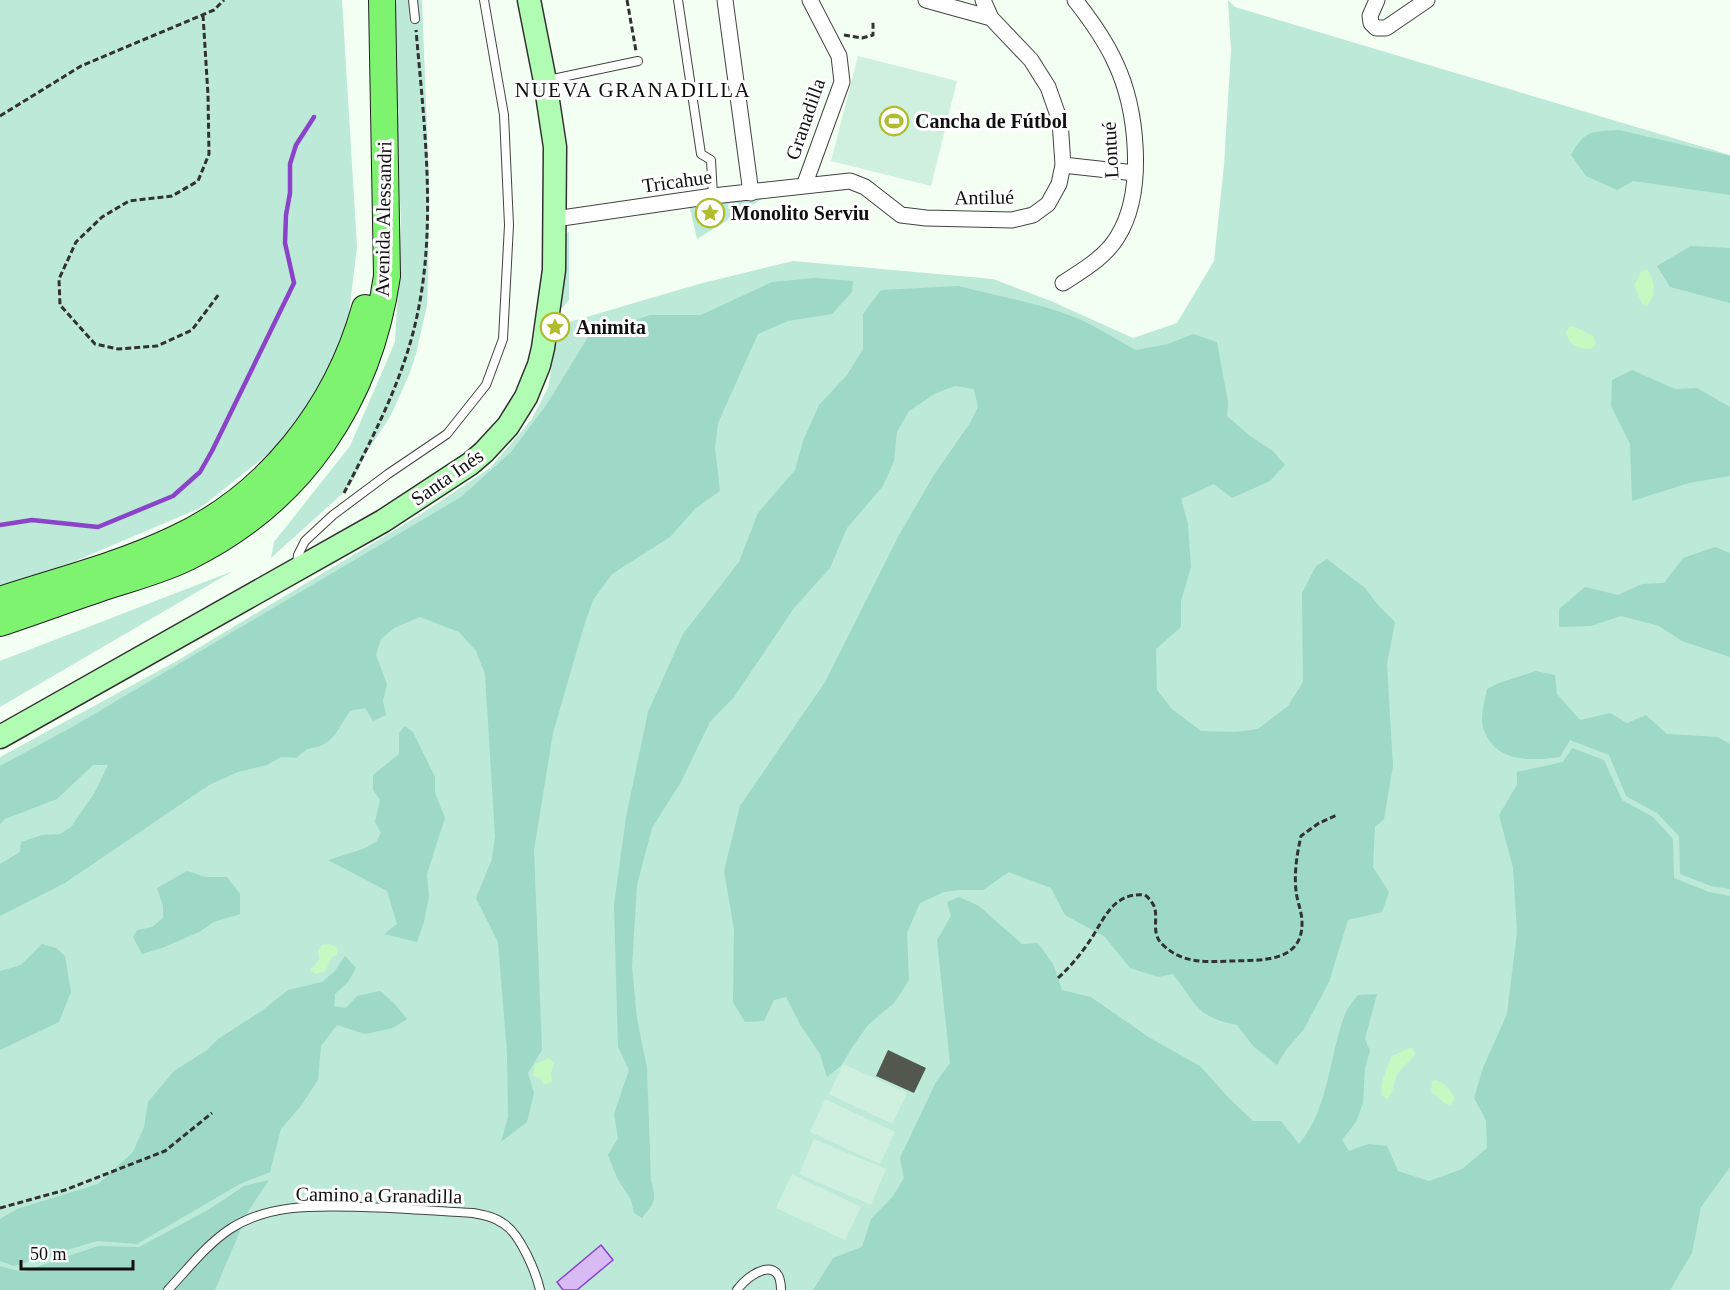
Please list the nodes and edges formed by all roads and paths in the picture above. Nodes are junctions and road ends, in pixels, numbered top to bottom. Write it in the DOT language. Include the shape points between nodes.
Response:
graph roads {
  1 [pos="224,0"];
  2 [pos="365,0"];
  3 [pos="382,0"];
  4 [pos="413,0"];
  5 [pos="484,0"];
  6 [pos="529,0"];
  7 [pos="627,0"];
  8 [pos="678,0"];
  9 [pos="725,0"];
  10 [pos="810,0"];
  11 [pos="926,0"];
  12 [pos="983,0"];
  13 [pos="1076,0"];
  14 [pos="1377,0"];
  15 [pos="1426,0"];
  16 [pos="203,15"];
  17 [pos="991,18"];
  18 [pos="415,19"];
  19 [pos="873,22"];
  20 [pos="827,33"];
  21 [pos="638,61"];
  22 [pos="545,81"];
  23 [pos="0,116"];
  24 [pos="1063,165"];
  25 [pos="1135,173"];
  26 [pos="804,186"];
  27 [pos="751,193"];
  28 [pos="713,196"];
  29 [pos="555,219"];
  30 [pos="1064,284"];
  31 [pos="219,294"];
  32 [pos="296,570"];
  33 [pos="0,600"];
  34 [pos="0,623"];
  35 [pos="0,737"];
  36 [pos="1337,815"];
  37 [pos="1058,978"];
  38 [pos="212,1113"];
  39 [pos="0,1208"];
  40 [pos="168,1290"];
  41 [pos="540,1290"];
  42 [pos="737,1290"];
  43 [pos="781,1290"];
  1 -- 16 [label="path"];
  2 -- 33 [label="main road, Avenida Alessandri" via="374,233 372,272 360,324 329,397 281,461 242,497 199,527 151,550"];
  3 -- 34 [label="main road, Avenida Alessandri" via="387,276 367,360 328,436 274,499 233,532 162,568"];
  4 -- 18 [label="lane"];
  5 -- 32 [label="lane" via="504,115 509,225 502,339 486,385 447,434 333,515 305,541"];
  6 -- 22 [label="main road, Santa Inés"];
  7 -- 21 [label="path"];
  8 -- 28 [label="lane" via="701,154 711,160"];
  9 -- 27 [label="street"];
  10 -- 20 [label="street, Granadilla"];
  11 -- 17 [label="street"];
  12 -- 17 [label="street, Antilué"];
  13 -- 25 [label="street, Lontué" via="1115,61 1126,91 1134,133"];
  14 -- 15 [label="street" via="1370,16 1376,28 1386,28"];
  16 -- 23 [label="path" via="81,66"];
  16 -- 31 [label="path" via="209,154 198,182 172,196 129,201 102,217 76,242 59,279 59,288 60,305 95,344 118,349 157,345 192,330"];
  17 -- 24 [label="street, Antilué" via="1030,60 1048,87 1060,121"];
  19 -- 20 [label="path" via="873,35 862,38"];
  20 -- 26 [label="street, Granadilla" via="839,56 842,82"];
  21 -- 22 [label="lane"];
  22 -- 29 [label="main road, Santa Inés" via="555,147"];
  24 -- 25 [label="street"];
  24 -- 26 [label="street, Antilué" via="1059,184 1048,204 1033,215 1012,220 902,215 865,187 850,181"];
  25 -- 30 [label="street, Lontué" via="1130,208 1118,236 1098,260"];
  26 -- 27 [label="street, Tricahue"];
  27 -- 28 [label="street, Tricahue"];
  28 -- 29 [label="street, Tricahue"];
  29 -- 32 [label="main road, Santa Inés" via="554,270 543,348 533,381 508,426 470,464 383,521"];
  32 -- 35 [label="main road, Santa Inés"];
  36 -- 37 [label="path" via="1301,836 1295,866 1302,921 1300,940 1291,951 1276,958 1245,961 1199,962 1180,958 1161,943 1154,926 1154,904 1145,895 1137,894 1113,906 1073,964"];
  38 -- 39 [label="path" via="165,1150 64,1190"];
  40 -- 41 [label="lane, Camino a Granadilla" via="231,1229 273,1211 299,1207 462,1212 494,1218 507,1225 526,1252"];
  42 -- 43 [label="lane" via="754,1273 765,1269 777,1275"];
}
